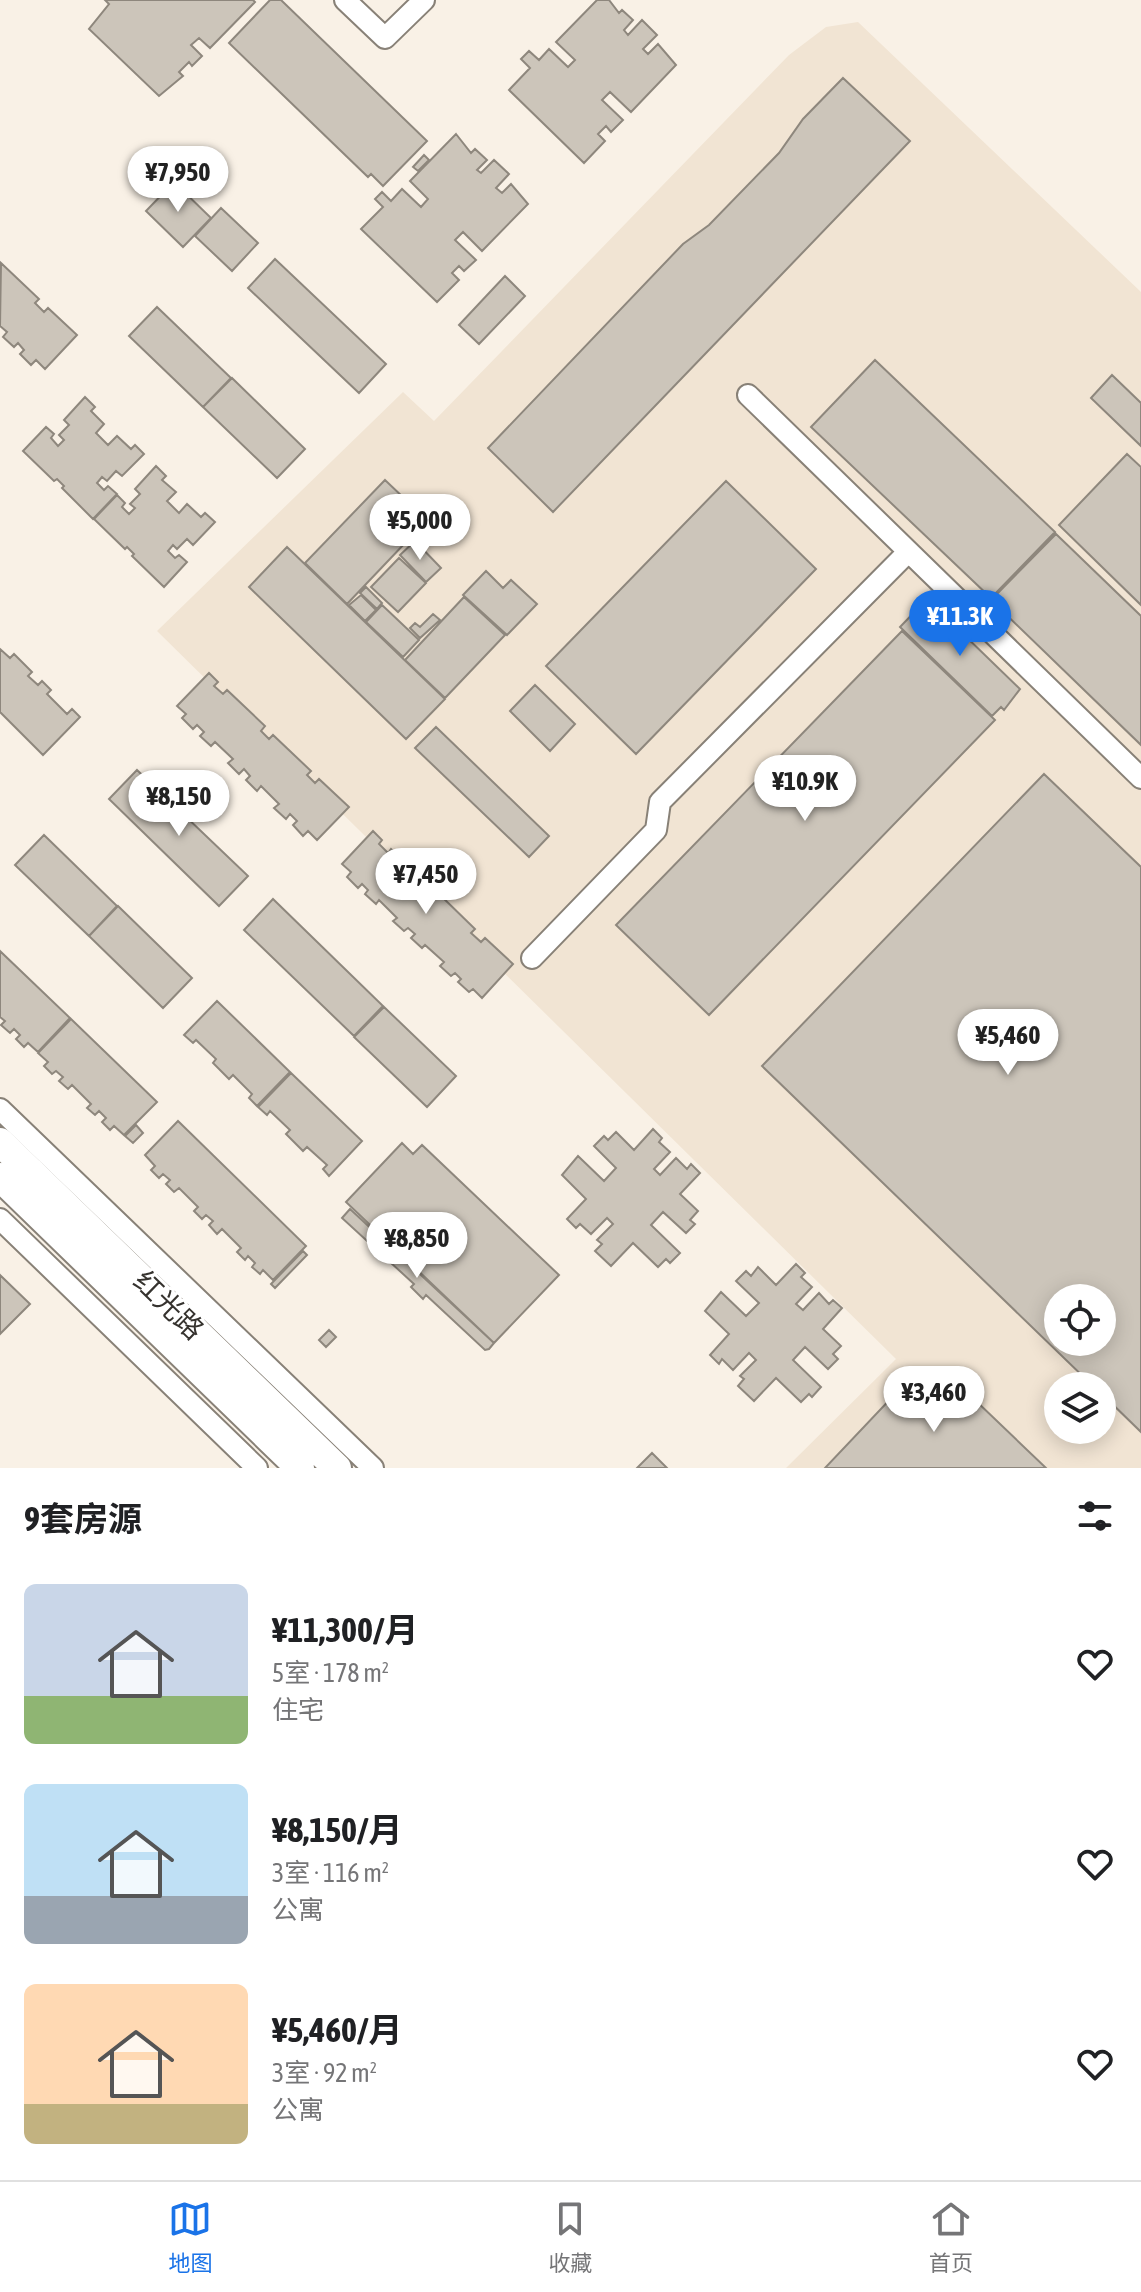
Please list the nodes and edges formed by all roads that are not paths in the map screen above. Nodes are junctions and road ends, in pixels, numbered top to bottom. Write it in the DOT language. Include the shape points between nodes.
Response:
graph roads {
  1 [pos="345,0"];
  2 [pos="424,0"];
  3 [pos="748,395"];
  4 [pos="908,552"];
  5 [pos="1141,778"];
  6 [pos="532,958"];
  7 [pos="0,1109"];
  8 [pos="0,1142"];
  9 [pos="0,1177"];
  10 [pos="0,1219"];
  11 [pos="257,1468"];
  12 [pos="300,1468"];
  13 [pos="337,1468"];
  14 [pos="373,1468"];
  1 -- 2 [label="street" via="385,38"];
  3 -- 4 [label="street"];
  4 -- 5 [label="street"];
  4 -- 6 [label="street" via="660,802 656,830"];
  7 -- 14 [label="street"];
  8 -- 13 [label="main road, 红光路"];
  9 -- 12 [label="main road, 红光路"];
  10 -- 11 [label="street"];
}
